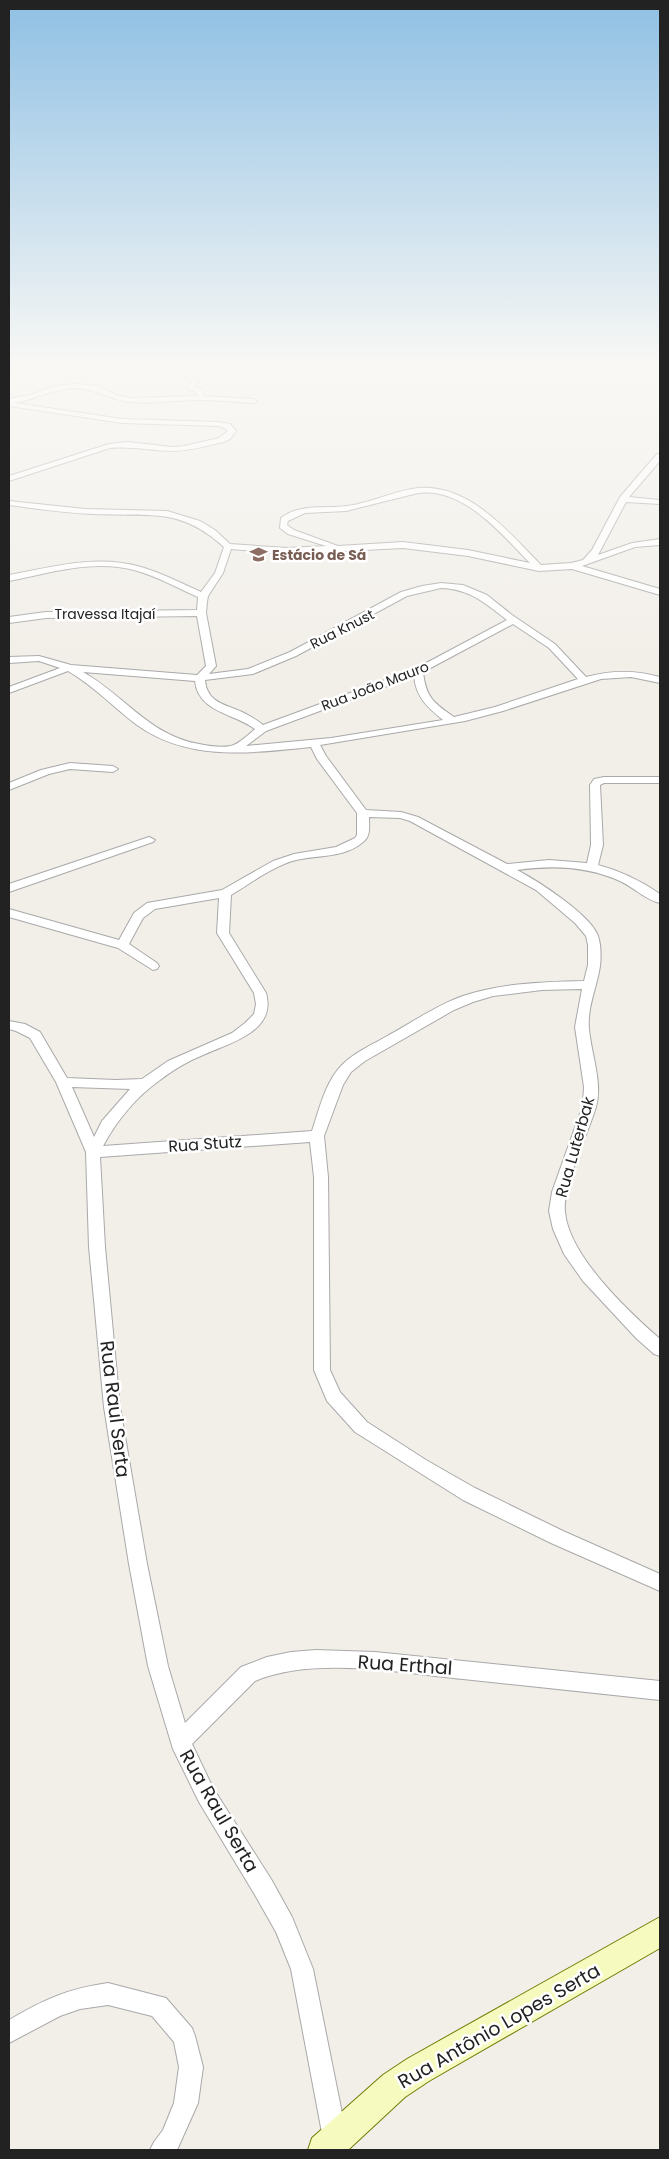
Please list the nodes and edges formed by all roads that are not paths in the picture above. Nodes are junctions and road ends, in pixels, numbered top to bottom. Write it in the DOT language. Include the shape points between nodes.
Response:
graph roads {
  1 [pos="57,464"];
  2 [pos="653,464"];
  3 [pos="9,480"];
  4 [pos="623,499"];
  5 [pos="9,502"];
  6 [pos="660,502"];
  7 [pos="660,542"];
  8 [pos="228,546"];
  9 [pos="340,548"];
  10 [pos="586,562"];
  11 [pos="572,566"];
  12 [pos="539,568"];
  13 [pos="9,578"];
  14 [pos="660,592"];
  15 [pos="203,596"];
  16 [pos="201,613"];
  17 [pos="9,620"];
  18 [pos="513,620"];
  19 [pos="9,660"];
  20 [pos="68,668"];
  21 [pos="418,671"];
  22 [pos="200,678"];
  23 [pos="583,679"];
  24 [pos="660,680"];
  25 [pos="9,690"];
  26 [pos="452,721"];
  27 [pos="262,729"];
  28 [pos="314,743"];
  29 [pos="235,748"];
  30 [pos="113,768"];
  31 [pos="660,780"];
  32 [pos="9,787"];
  33 [pos="363,812"];
  34 [pos="149,840"];
  35 [pos="592,866"];
  36 [pos="506,868"];
  37 [pos="9,888"];
  38 [pos="225,893"];
  39 [pos="660,900"];
  40 [pos="9,913"];
  41 [pos="122,945"];
  42 [pos="153,966"];
  43 [pos="590,985"];
  44 [pos="9,1024"];
  45 [pos="63,1082"];
  46 [pos="145,1084"];
  47 [pos="318,1136"];
  48 [pos="93,1152"];
  49 [pos="660,1349"];
  50 [pos="660,1584"];
  51 [pos="660,1690"];
  52 [pos="180,1742"];
  53 [pos="660,1932"];
  54 [pos="9,2032"];
  55 [pos="330,2144"];
  56 [pos="162,2150"];
  1 -- 3 [label="street"];
  2 -- 4 [label="street"];
  4 -- 6 [label="street"];
  4 -- 10 [label="street" via="596,551"];
  5 -- 8 [label="street" via="96,512 178,514 204,526"];
  7 -- 10 [label="street" via="634,544"];
  8 -- 9 [label="street" via="287,551"];
  8 -- 15 [label="street" via="219,573"];
  9 -- 12 [label="street" via="431,548"];
  9 -- 12 [label="street" via="291,532 283,526 284,520 295,512 356,507 428,490 471,504 492,520"];
  10 -- 11 [label="street"];
  11 -- 12 [label="street"];
  11 -- 14 [label="street"];
  13 -- 15 [label="street" via="86,564 114,564 146,572"];
  15 -- 16 [label="street"];
  16 -- 17 [label="street, Travessa Itajaí" via="46,615"];
  16 -- 22 [label="street" via="211,666"];
  18 -- 21 [label="street, Rua João Mauro"];
  18 -- 22 [label="street, Rua Knust" via="480,594 461,587 430,586 404,594 259,670"];
  18 -- 23 [label="street, Rua Knust" via="548,644"];
  19 -- 20 [label="street" via="41,659"];
  20 -- 22 [label="street, Rua Knust"];
  20 -- 25 [label="street"];
  20 -- 29 [label="street" via="95,684 145,727 164,738 208,749"];
  21 -- 26 [label="street" via="422,696"];
  21 -- 27 [label="street, Rua João Mauro"];
  22 -- 27 [label="street" via="202,694 208,701 245,717"];
  23 -- 24 [label="street" via="626,674"];
  23 -- 26 [label="street" via="479,715"];
  26 -- 28 [label="street"];
  27 -- 29 [label="street, Rua João Mauro"];
  28 -- 29 [label="street"];
  28 -- 33 [label="street"];
  30 -- 32 [label="street" via="63,767"];
  31 -- 35 [label="street" via="604,780 595,785 597,845"];
  33 -- 36 [label="street, Rua Luterbak" via="414,819"];
  33 -- 38 [label="street" via="363,835 351,846 277,863"];
  34 -- 37 [label="street"];
  35 -- 36 [label="street" via="539,862"];
  35 -- 39 [label="street" via="637,884"];
  36 -- 43 [label="street, Rua Luterbak" via="540,887 587,929 594,944"];
  38 -- 41 [label="street" via="151,906 138,916"];
  38 -- 46 [label="street, Rua Raul Serta" via="223,933 260,993 263,1004 260,1015 237,1036 173,1064"];
  40 -- 41 [label="street"];
  41 -- 42 [label="street"];
  43 -- 47 [label="street" via="493,992 449,1007 346,1069 336,1084"];
  43 -- 49 [label="street, Rua Luterbak" via="582,1027 591,1087 590,1105 560,1192 557,1211 572,1254 589,1277"];
  44 -- 45 [label="street" via="34,1035"];
  45 -- 46 [label="street"];
  45 -- 48 [label="street"];
  46 -- 48 [label="street, Rua Raul Serta" via="107,1125"];
  47 -- 48 [label="street, Rua Stutz"];
  47 -- 50 [label="street" via="322,1370 333,1396 362,1427 469,1494"];
  48 -- 52 [label="street, Rua Raul Serta" via="97,1247 112,1407 158,1666"];
  51 -- 52 [label="street, Rua Erthal" via="375,1661 291,1661 248,1674"];
  52 -- 55 [label="street, Rua Raul Serta" via="206,1795 284,1925 302,1969"];
  53 -- 55 [label="street, Rua Antônio Lopes Serta" via="418,2070 394,2086"];
  54 -- 56 [label="street" via="55,2006 80,1998 108,1994 158,2006 184,2036 191,2067 186,2103 172,2138"];
}
